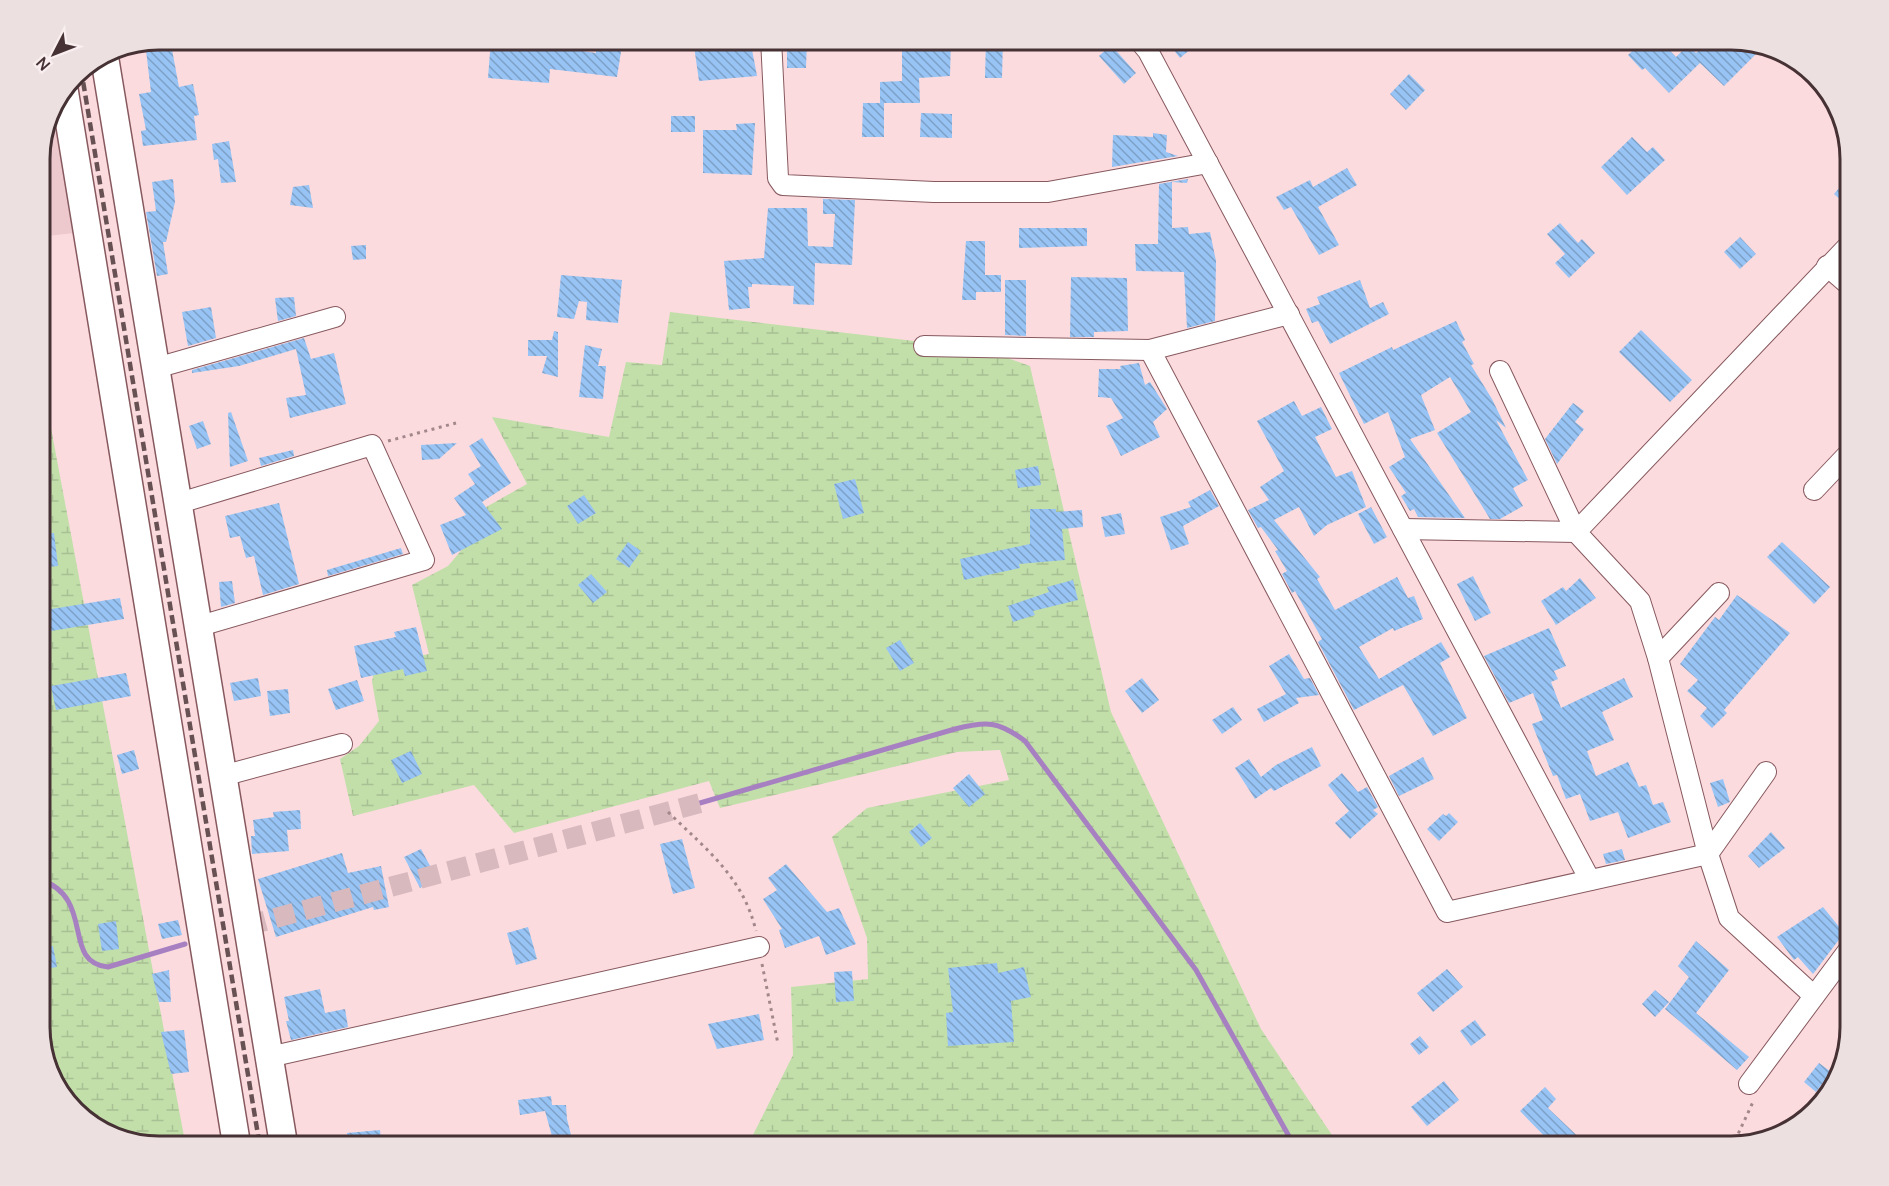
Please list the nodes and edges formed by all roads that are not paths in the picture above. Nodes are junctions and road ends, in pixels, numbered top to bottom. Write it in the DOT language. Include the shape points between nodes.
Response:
graph roads {
  1 [pos="771,50"];
  2 [pos="1147,50"];
  3 [pos="106,63"];
  4 [pos="66,101"];
  5 [pos="1208,163"];
  6 [pos="1840,254"];
  7 [pos="1827,266"];
  8 [pos="1840,277"];
  9 [pos="1289,314"];
  10 [pos="335,317"];
  11 [pos="924,346"];
  12 [pos="1150,350"];
  13 [pos="156,368"];
  14 [pos="1500,371"];
  15 [pos="1840,463"];
  16 [pos="1814,490"];
  17 [pos="176,504"];
  18 [pos="1403,529"];
  19 [pos="1576,532"];
  20 [pos="1719,593"];
  21 [pos="200,626"];
  22 [pos="1658,658"];
  23 [pos="342,744"];
  24 [pos="1766,772"];
  25 [pos="222,776"];
  26 [pos="1708,854"];
  27 [pos="1590,880"];
  28 [pos="759,947"];
  29 [pos="1840,961"];
  30 [pos="1814,996"];
  31 [pos="269,1057"];
  32 [pos="1749,1084"];
  33 [pos="235,1136"];
  34 [pos="282,1136"];
  1 -- 5 [label="street" via="777,178 783,185 934,192 1048,192"];
  2 -- 5 [label="street"];
  3 -- 13 [label="main road"];
  4 -- 33 [label="main road"];
  5 -- 9 [label="street"];
  6 -- 7 [label="street"];
  7 -- 8 [label="street"];
  7 -- 19 [label="street"];
  9 -- 12 [label="street"];
  9 -- 18 [label="street"];
  10 -- 13 [label="street"];
  11 -- 12 [label="street"];
  12 -- 27 [label="street" via="1448,912"];
  13 -- 17 [label="main road"];
  14 -- 19 [label="street"];
  15 -- 16 [label="street"];
  17 -- 21 [label="main road"];
  17 -- 21 [label="street" via="372,445 424,560"];
  18 -- 19 [label="street"];
  18 -- 27 [label="street"];
  19 -- 22 [label="street" via="1640,601"];
  20 -- 22 [label="street"];
  21 -- 25 [label="main road"];
  22 -- 26 [label="street"];
  23 -- 25 [label="street"];
  24 -- 26 [label="street"];
  25 -- 31 [label="main road"];
  26 -- 27 [label="street"];
  26 -- 30 [label="street" via="1729,918"];
  28 -- 31 [label="street"];
  29 -- 30 [label="street"];
  30 -- 32 [label="street"];
  31 -- 34 [label="main road"];
}
